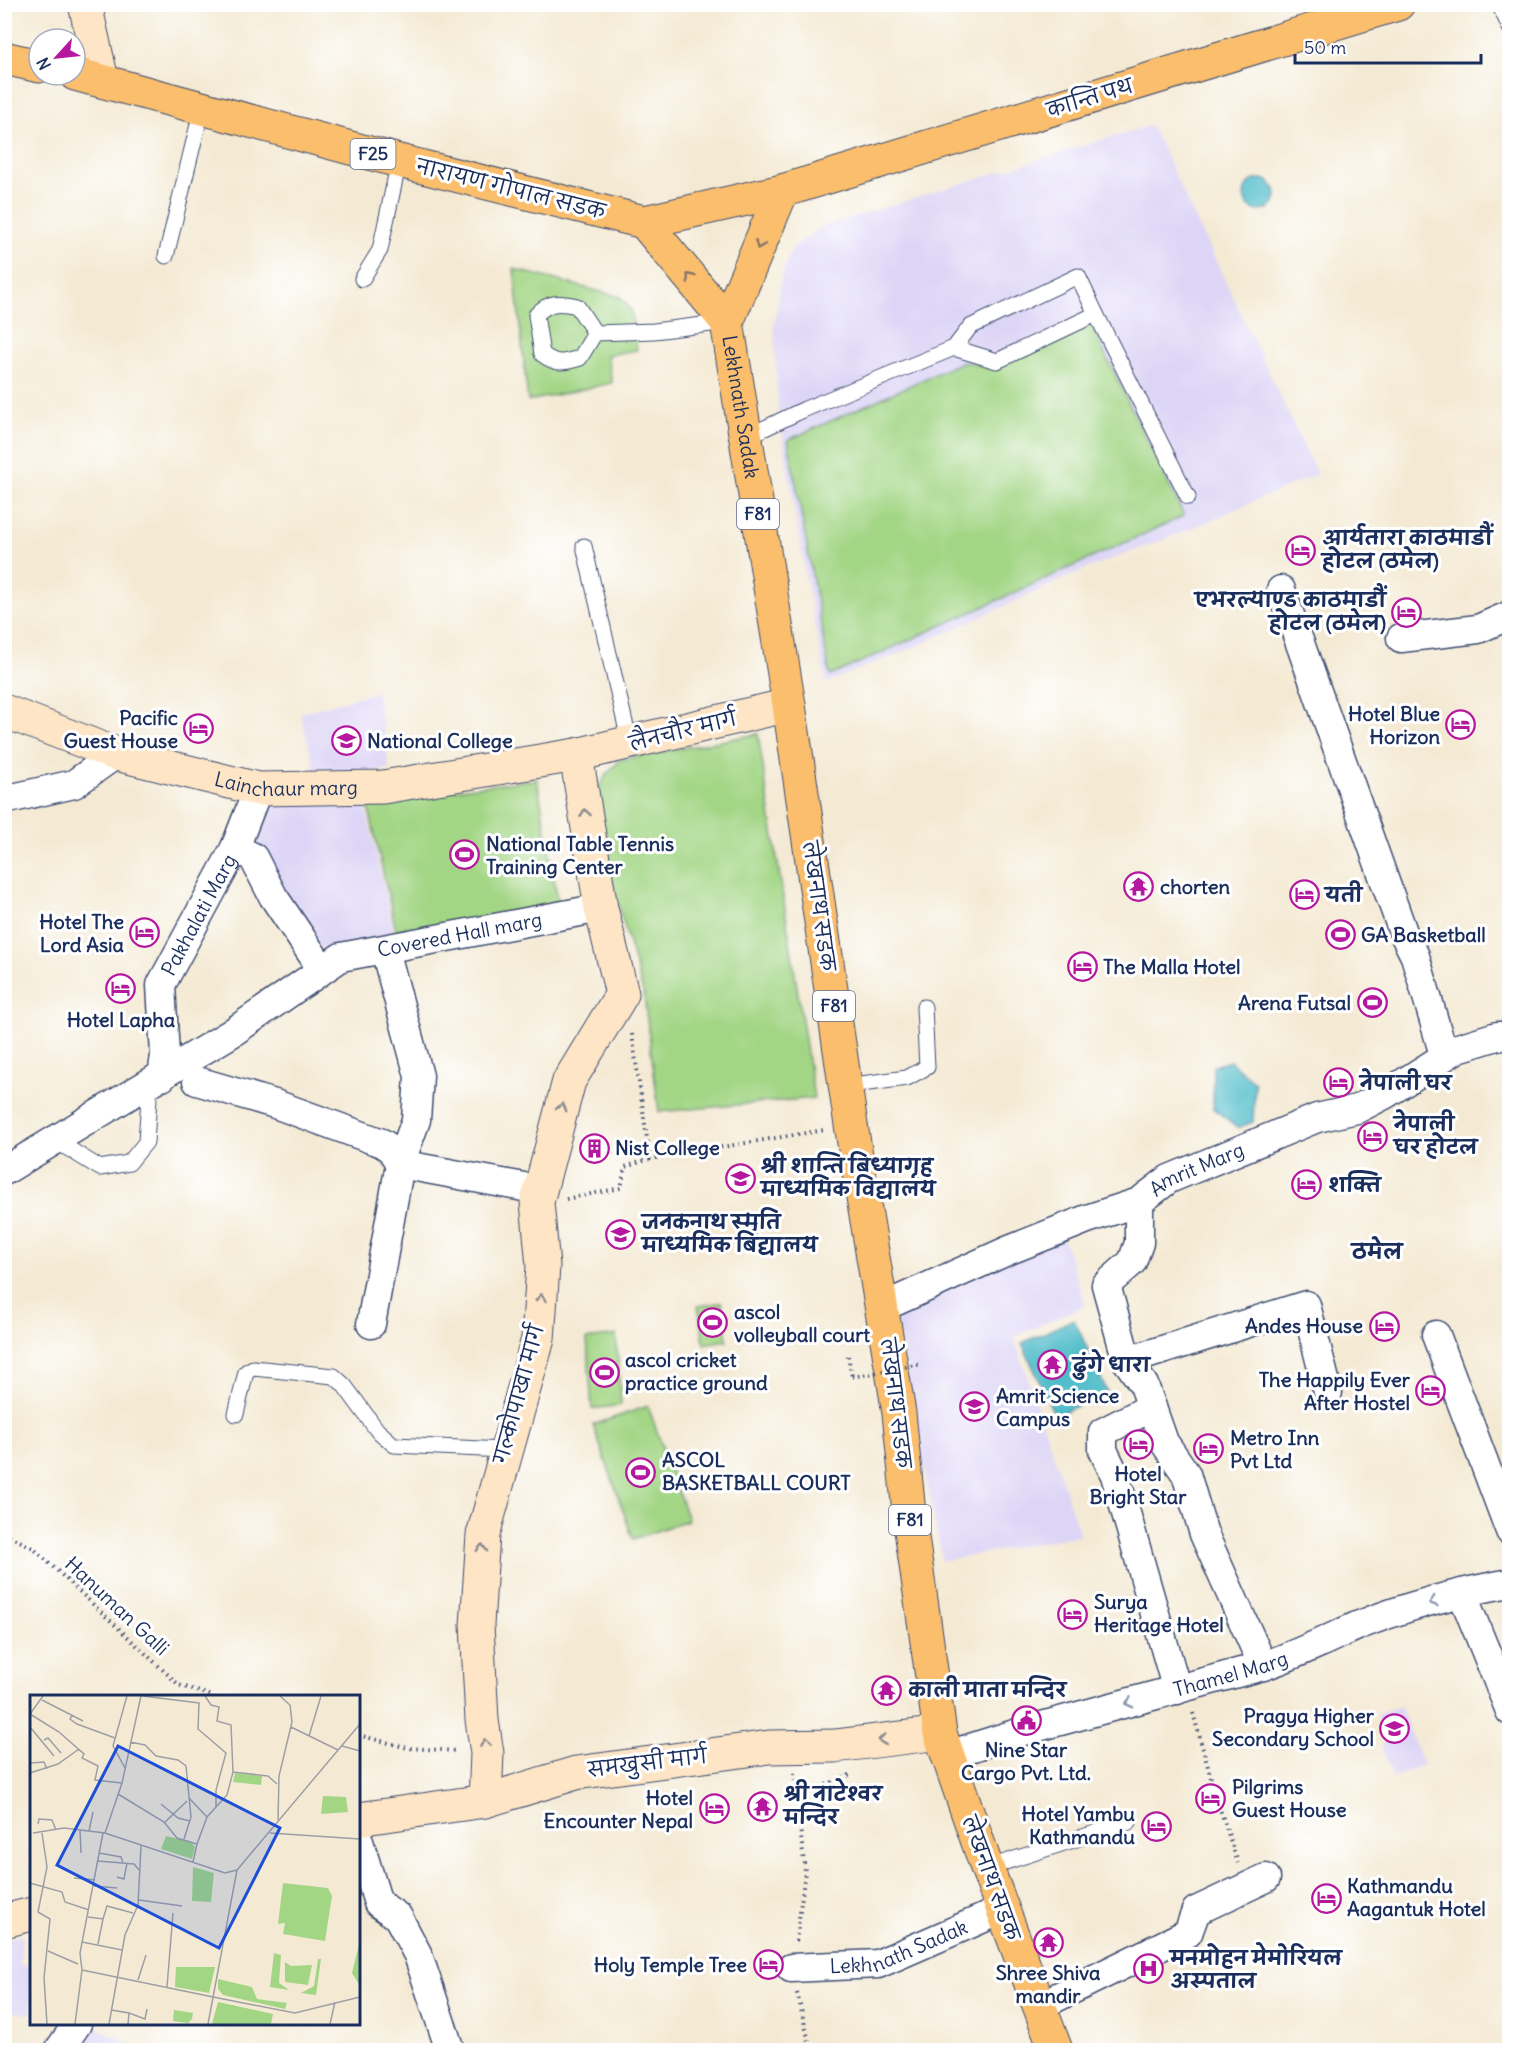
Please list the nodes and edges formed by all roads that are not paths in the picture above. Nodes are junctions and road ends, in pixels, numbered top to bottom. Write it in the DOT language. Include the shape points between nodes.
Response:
graph roads {
  1 [pos="85,4"];
  2 [pos="1398,4"];
  3 [pos="1499,4"];
  4 [pos="1509,28"];
  5 [pos="4,58"];
  6 [pos="27,63"];
  7 [pos="89,77"];
  8 [pos="202,108"];
  9 [pos="399,161"];
  10 [pos="782,190"];
  11 [pos="645,222"];
  12 [pos="166,256"];
  13 [pos="362,279"];
  14 [pos="1096,314"];
  15 [pos="727,322"];
  16 [pos="595,333"];
  17 [pos="954,348"];
  18 [pos="746,437"];
  19 [pos="1188,497"];
  20 [pos="584,546"];
  21 [pos="1281,590"];
  22 [pos="1509,615"];
  23 [pos="1401,638"];
  24 [pos="789,705"];
  25 [pos="4,711"];
  26 [pos="630,744"];
  27 [pos="116,754"];
  28 [pos="576,755"];
  29 [pos="258,789"];
  30 [pos="4,800"];
  31 [pos="235,848"];
  32 [pos="601,908"];
  33 [pos="385,950"];
  34 [pos="322,969"];
  35 [pos="924,1006"];
  36 [pos="1509,1036"];
  37 [pos="1444,1055"];
  38 [pos="156,1081"];
  39 [pos="197,1081"];
  40 [pos="846,1086"];
  41 [pos="56,1141"];
  42 [pos="400,1164"];
  43 [pos="4,1171"];
  44 [pos="539,1193"];
  45 [pos="1139,1202"];
  46 [pos="883,1306"];
  47 [pos="371,1324"];
  48 [pos="1436,1335"];
  49 [pos="1127,1361"];
  50 [pos="1328,1392"];
  51 [pos="1152,1407"];
  52 [pos="236,1413"];
  53 [pos="504,1450"];
  54 [pos="1509,1531"];
  55 [pos="1509,1583"];
  56 [pos="1462,1593"];
  57 [pos="1263,1666"];
  58 [pos="1182,1689"];
  59 [pos="1509,1711"];
  60 [pos="944,1744"];
  61 [pos="485,1801"];
  62 [pos="360,1820"];
  63 [pos="1129,1822"];
  64 [pos="360,1844"];
  65 [pos="987,1868"];
  66 [pos="1256,1882"];
  67 [pos="1002,1910"];
  68 [pos="30,1914"];
  69 [pos="4,1921"];
  70 [pos="791,1968"];
  71 [pos="1039,2006"];
  72 [pos="76,2025"];
  73 [pos="59,2050"];
  74 [pos="450,2050"];
  75 [pos="1056,2050"];
  1 -- 7 [label="main road"];
  2 -- 10 [label="main road, कान्ति पथ"];
  3 -- 4 [label="lane"];
  5 -- 6 [label="main road"];
  7 -- 8 [label="main road, नारायण गोपाल सडक / F25"];
  8 -- 9 [label="main road, नारायण गोपाल सडक / F25"];
  8 -- 12 [label="lane"];
  9 -- 11 [label="main road, नारायण गोपाल सडक / F25"];
  9 -- 13 [label="lane" via="381,250"];
  10 -- 11 [label="main road, नारायण गोपाल सडक / F25"];
  10 -- 15 [label="main road, one-way"];
  15 -- 11 [label="main road, F81, one-way"];
  14 -- 17 [label="lane" via="997,362"];
  14 -- 17 [label="lane" via="1078,276 970,327"];
  14 -- 19 [label="lane"];
  15 -- 16 [label="lane"];
  15 -- 18 [label="main road, Lekhnath Sadak / F81"];
  16 -- 16 [label="lane" via="580,358 553,363 542,354 536,315 545,304 577,306"];
  17 -- 18 [label="lane"];
  18 -- 24 [label="main road, Lekhnath Sadak / F81"];
  20 -- 26 [label="lane"];
  21 -- 37 [label="street" via="1403,932 1415,956"];
  22 -- 23 [label="street" via="1478,629"];
  24 -- 26 [label="main road, लैनचौर मार्ग"];
  24 -- 40 [label="main road, लेखनाथ सडक / F81"];
  25 -- 27 [label="main road, Lainchaur marg"];
  26 -- 28 [label="main road, लैनचौर मार्ग"];
  27 -- 29 [label="main road, Lainchaur marg"];
  27 -- 30 [label="street" via="74,784"];
  28 -- 29 [label="main road, Lainchaur marg" via="383,787"];
  32 -- 28 [label="main road, one-way"];
  29 -- 31 [label="street, Pakhalati Marg"];
  31 -- 34 [label="street" via="253,857 273,896"];
  31 -- 38 [label="street, Pakhalati Marg" via="161,985 165,1054"];
  32 -- 33 [label="street, Covered Hall marg"];
  44 -- 32 [label="main road, गल्कोपाखा मार्ग, one-way" via="569,1081 622,994"];
  33 -- 34 [label="street, Covered Hall marg" via="342,957"];
  33 -- 42 [label="street" via="419,1076 416,1120"];
  34 -- 38 [label="street, Covered Hall marg"];
  35 -- 40 [label="lane" via="927,1067 907,1078"];
  36 -- 37 [label="street, Amrit Marg" via="1497,1036"];
  37 -- 45 [label="street, Amrit Marg" via="1357,1109 1317,1118 1169,1179"];
  38 -- 41 [label="street"];
  38 -- 41 [label="lane" via="146,1142 129,1163 100,1168"];
  39 -- 42 [label="street" via="382,1143"];
  40 -- 46 [label="main road, लेखनाथ सडक / F81"];
  41 -- 43 [label="street"];
  42 -- 44 [label="street"];
  42 -- 47 [label="street"];
  53 -- 44 [label="main road, गल्कोपाखा मार्ग, one-way" via="538,1339 543,1266"];
  45 -- 46 [label="street, Amrit Marg" via="1022,1244"];
  45 -- 49 [label="street" via="1138,1243 1132,1262 1106,1285"];
  46 -- 60 [label="main road, लेखनाथ सडक / F81"];
  48 -- 54 [label="street"];
  49 -- 50 [label="street" via="1306,1305"];
  49 -- 51 [label="street" via="1144,1384"];
  51 -- 57 [label="street" via="1164,1442 1186,1474 1204,1534"];
  51 -- 58 [label="street" via="1103,1432 1102,1450 1115,1475"];
  52 -- 53 [label="lane" via="246,1372 253,1368 334,1376 394,1445"];
  61 -- 53 [label="main road, गल्कोपाखा मार्ग, one-way" via="487,1753 477,1625 483,1535"];
  55 -- 56 [label="street, Thamel Marg"];
  56 -- 57 [label="street, Thamel Marg, one-way" via="1359,1625"];
  56 -- 59 [label="street"];
  57 -- 58 [label="street, Thamel Marg"];
  58 -- 60 [label="street, Thamel Marg, one-way" via="1027,1730"];
  60 -- 61 [label="main road, समखुसी मार्ग, one-way" via="769,1748 576,1773"];
  60 -- 65 [label="main road, लेखनाथ सडक"];
  61 -- 62 [label="main road, समखुसी मार्ग"];
  63 -- 65 [label="lane"];
  64 -- 74 [label="street" via="378,1903 398,1917 418,1955"];
  65 -- 67 [label="main road, लेखनाथ सडक"];
  66 -- 71 [label="street" via="1196,1911 1188,1933"];
  67 -- 70 [label="street, Lekhnath Sadak" via="878,1964"];
  67 -- 71 [label="main road, लेखनाथ सडक"];
  68 -- 69 [label="main road"];
  71 -- 75 [label="main road, लेखनाथ सडक"];
  72 -- 73 [label="street"];
}
